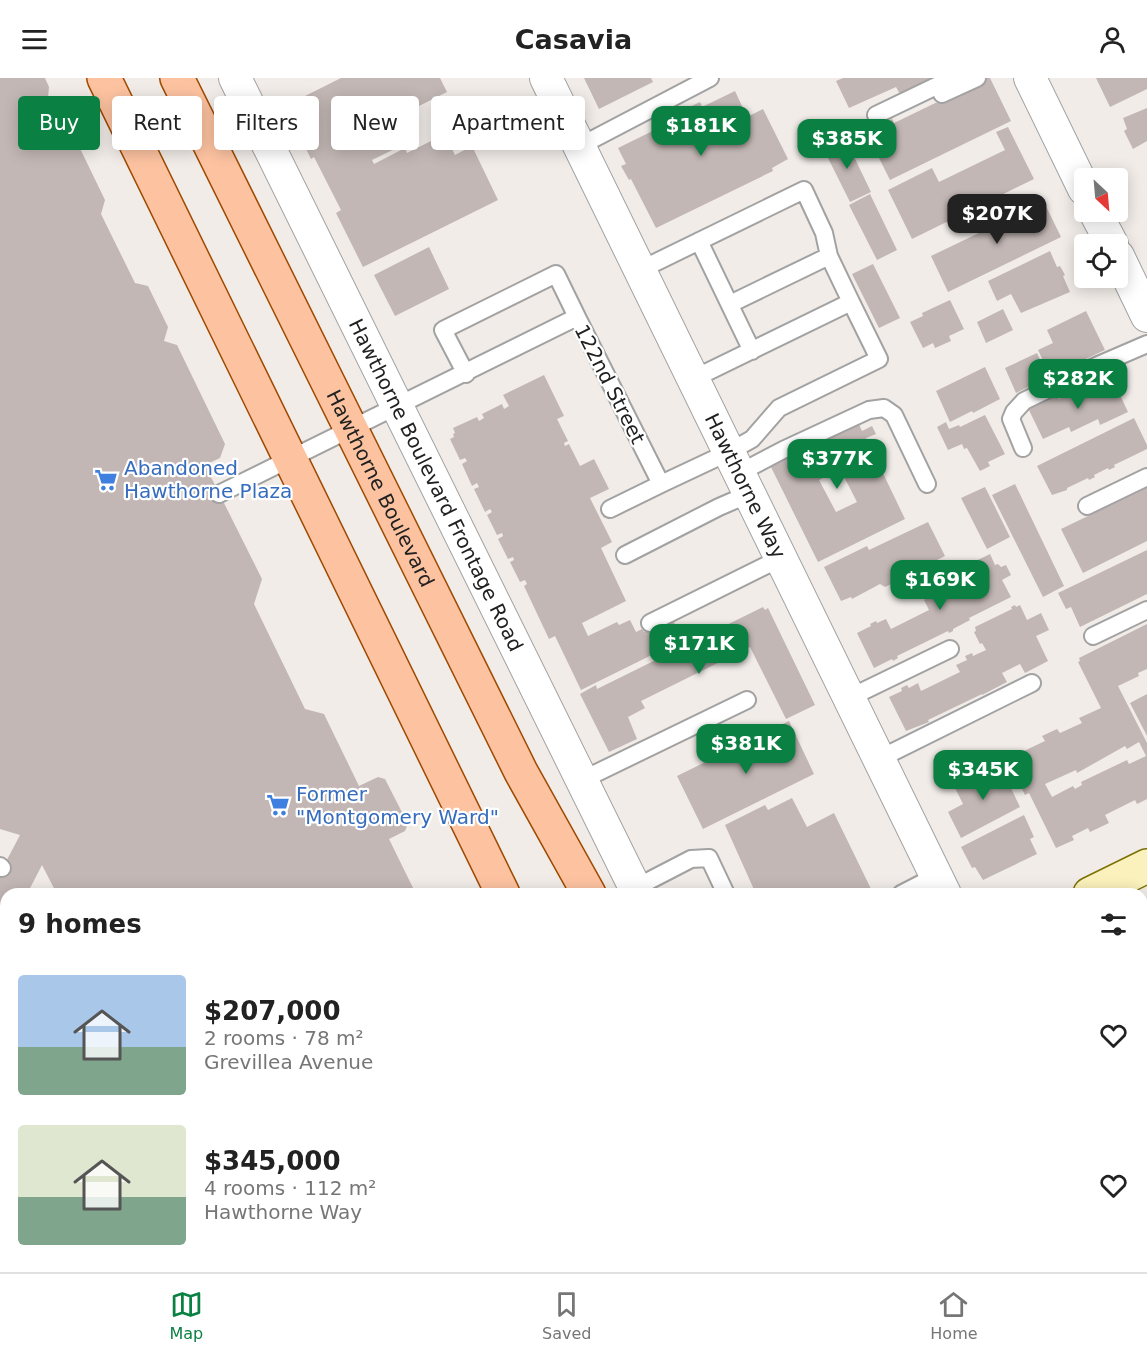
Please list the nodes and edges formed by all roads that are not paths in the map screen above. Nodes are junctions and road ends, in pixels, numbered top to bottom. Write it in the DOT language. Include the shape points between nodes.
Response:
graph roads {
  1 [pos="104,78"];
  2 [pos="177,78"];
  3 [pos="235,78"];
  4 [pos="546,78"];
  5 [pos="710,78"];
  6 [pos="953,78"];
  7 [pos="977,78"];
  8 [pos="1030,78"];
  9 [pos="555,96"];
  10 [pos="936,97"];
  11 [pos="876,115"];
  12 [pos="585,144"];
  13 [pos="581,150"];
  14 [pos="1074,168"];
  15 [pos="699,241"];
  16 [pos="829,256"];
  17 [pos="640,270"];
  18 [pos="1128,277"];
  19 [pos="851,302"];
  20 [pos="730,304"];
  21 [pos="1147,316"];
  22 [pos="577,317"];
  23 [pos="1147,344"];
  24 [pos="752,351"];
  25 [pos="466,374"];
  26 [pos="693,379"];
  27 [pos="397,407"];
  28 [pos="350,429"];
  29 [pos="1023,448"];
  30 [pos="291,459"];
  31 [pos="739,473"];
  32 [pos="1147,477"];
  33 [pos="661,484"];
  34 [pos="927,484"];
  35 [pos="219,494"];
  36 [pos="1087,506"];
  37 [pos="610,509"];
  38 [pos="625,555"];
  39 [pos="781,558"];
  40 [pos="1147,610"];
  41 [pos="650,623"];
  42 [pos="1093,636"];
  43 [pos="950,649"];
  44 [pos="1032,684"];
  45 [pos="849,698"];
  46 [pos="747,700"];
  47 [pos="879,759"];
  48 [pos="582,780"];
  49 [pos="1147,866"];
  50 [pos="940,885"];
  51 [pos="500,888"];
  52 [pos="586,888"];
  53 [pos="635,888"];
  54 [pos="641,888"];
  55 [pos="723,888"];
  56 [pos="1102,888"];
  1 -- 30 [label="main road"];
  2 -- 28 [label="main road, Hawthorne Boulevard"];
  3 -- 27 [label="street, Hawthorne Boulevard Frontage Road"];
  4 -- 9 [label="street, Hawthorne Way"];
  5 -- 12 [label="lane"];
  6 -- 11 [label="lane"];
  7 -- 10 [label="lane"];
  8 -- 14 [label="street"];
  13 -- 17 [label="street, Hawthorne Way"];
  15 -- 16 [label="lane" via="804,190 824,233"];
  15 -- 17 [label="lane"];
  15 -- 20 [label="lane"];
  16 -- 19 [label="lane"];
  16 -- 20 [label="lane"];
  17 -- 26 [label="street, Hawthorne Way"];
  18 -- 21 [label="street"];
  19 -- 24 [label="lane"];
  19 -- 31 [label="lane" via="879,359 779,408 752,439"];
  20 -- 24 [label="lane"];
  22 -- 25 [label="lane, 122nd Street"];
  22 -- 25 [label="lane" via="556,274 443,330"];
  22 -- 33 [label="lane, 122nd Street"];
  23 -- 29 [label="lane" via="1024,401 1011,420"];
  24 -- 26 [label="lane"];
  25 -- 27 [label="lane, 122nd Street"];
  26 -- 31 [label="street, Hawthorne Way"];
  27 -- 28 [label="lane, 122nd Street"];
  27 -- 48 [label="street, Hawthorne Boulevard Frontage Road"];
  28 -- 30 [label="lane, 122nd Street"];
  28 -- 52 [label="main road, Hawthorne Boulevard" via="521,772"];
  30 -- 35 [label="lane, 122nd Street"];
  30 -- 51 [label="main road"];
  31 -- 33 [label="lane"];
  31 -- 34 [label="lane" via="868,410 884,408 894,416"];
  31 -- 38 [label="lane" via="719,507"];
  31 -- 39 [label="street, Hawthorne Way"];
  32 -- 36 [label="lane"];
  33 -- 37 [label="lane"];
  39 -- 41 [label="lane"];
  39 -- 45 [label="street, Hawthorne Way"];
  40 -- 42 [label="lane"];
  43 -- 45 [label="lane"];
  44 -- 47 [label="lane"];
  45 -- 47 [label="street, Hawthorne Way"];
  46 -- 48 [label="lane"];
  47 -- 50 [label="street, Hawthorne Way"];
  48 -- 53 [label="street, Hawthorne Boulevard Frontage Road"];
  49 -- 56 [label="main road"];
  54 -- 55 [label="lane" via="691,859 709,858"];
}
